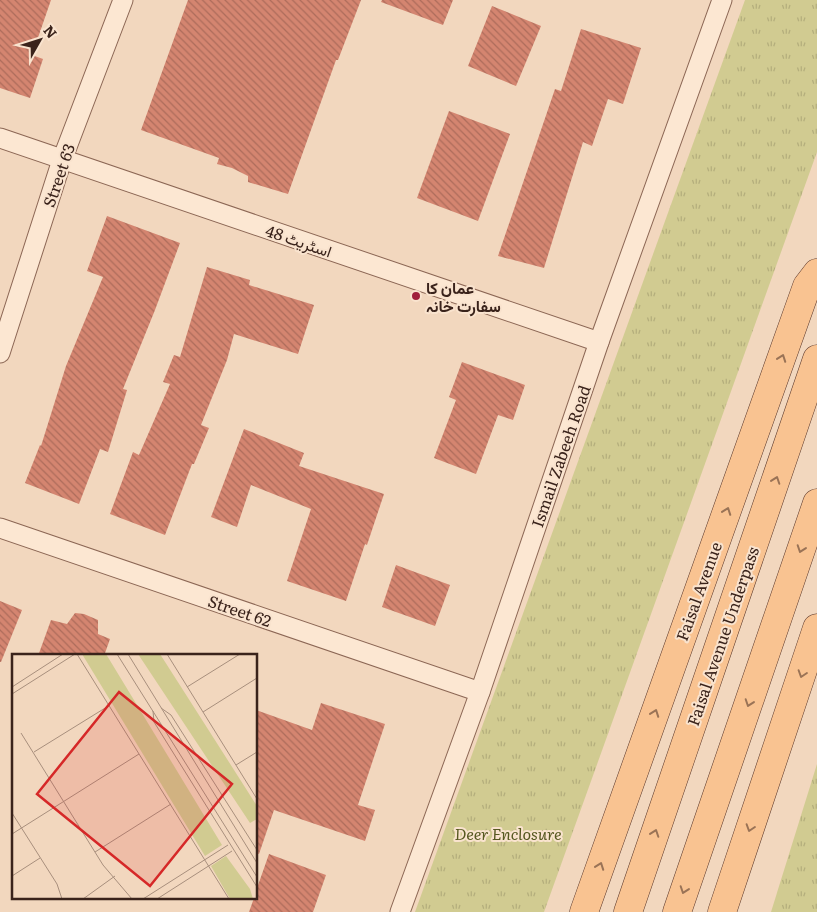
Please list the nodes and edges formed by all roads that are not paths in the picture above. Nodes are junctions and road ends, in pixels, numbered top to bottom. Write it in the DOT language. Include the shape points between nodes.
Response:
graph roads {
  1 [pos="123,0"];
  2 [pos="715,2"];
  3 [pos="0,138"];
  4 [pos="62,160"];
  5 [pos="817,273"];
  6 [pos="599,342"];
  7 [pos="0,353"];
  8 [pos="817,359"];
  9 [pos="817,503"];
  10 [pos="0,528"];
  11 [pos="817,628"];
  12 [pos="480,692"];
  13 [pos="400,912"];
  14 [pos="584,912"];
  15 [pos="628,912"];
  16 [pos="677,912"];
  17 [pos="722,912"];
  1 -- 4 [label="street, Street 63"];
  2 -- 6 [label="street, Ismail Zabeeh Road"];
  3 -- 4 [label="street, اسٹریٹ 48"];
  4 -- 6 [label="street, اسٹریٹ 48"];
  4 -- 7 [label="street, Street 63"];
  14 -- 5 [label="main road, Faisal Avenue, one-way" via="807,286"];
  6 -- 12 [label="street, Ismail Zabeeh Road"];
  15 -- 8 [label="main road, Faisal Avenue Underpass, one-way"];
  9 -- 16 [label="main road, one-way"];
  10 -- 12 [label="street, Street 62"];
  11 -- 17 [label="main road, one-way"];
  12 -- 13 [label="street, Ismail Zabeeh Road"];
}
